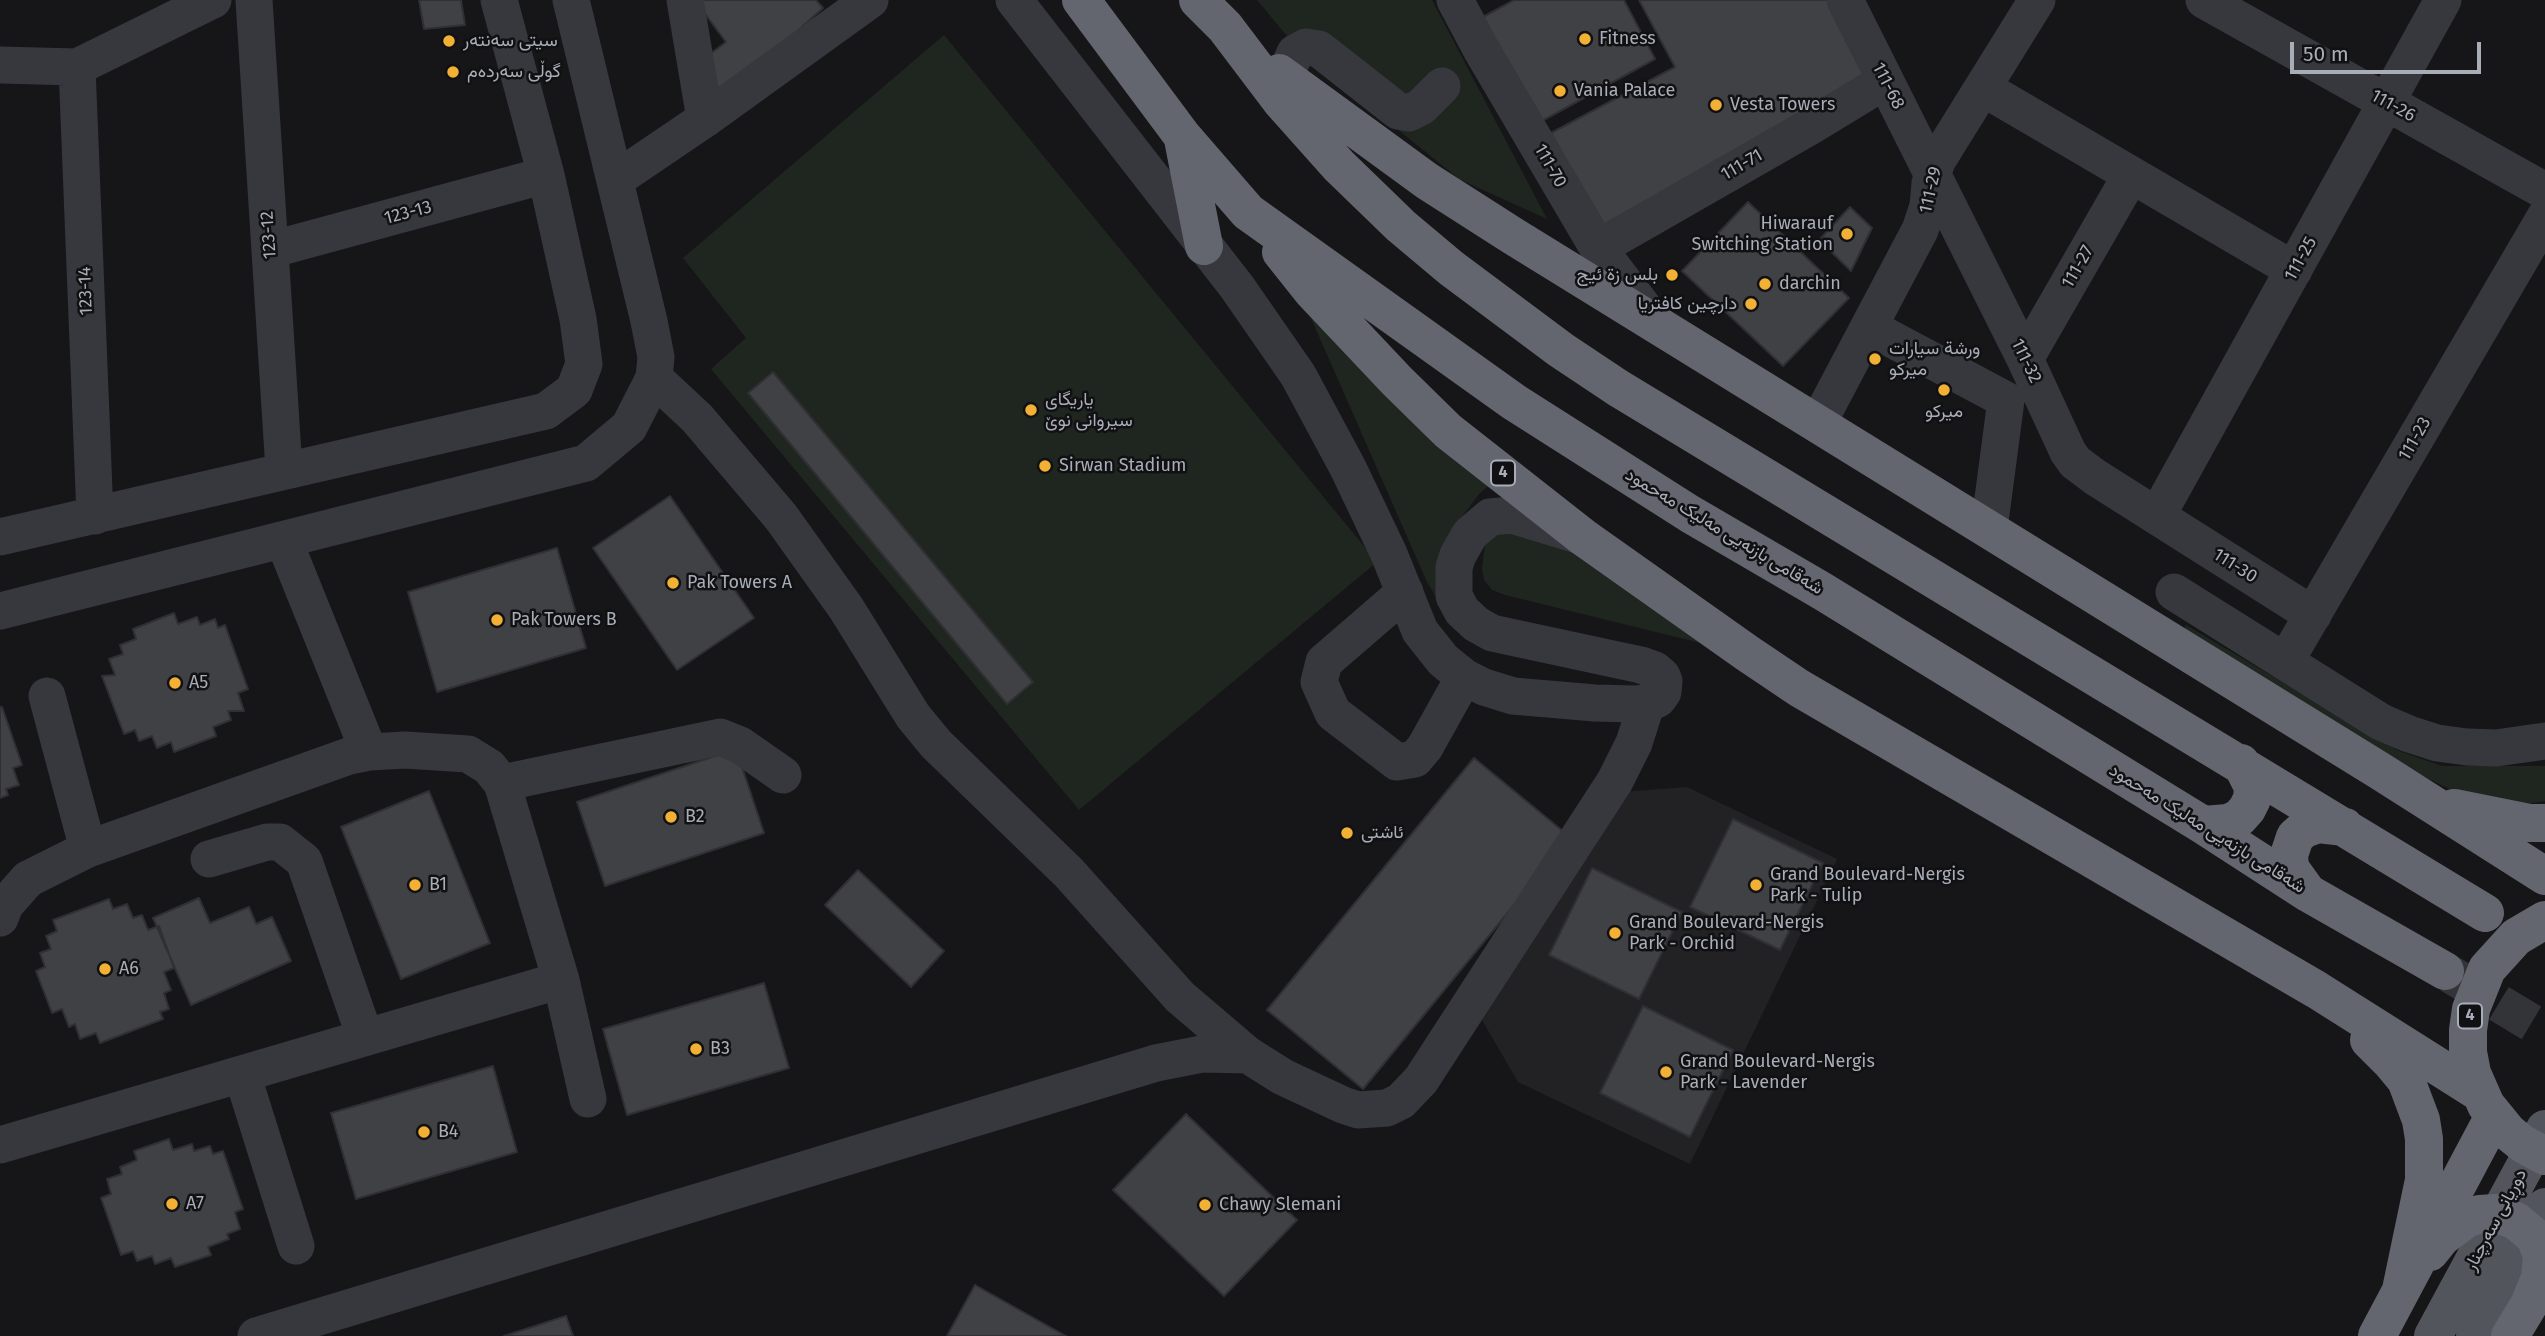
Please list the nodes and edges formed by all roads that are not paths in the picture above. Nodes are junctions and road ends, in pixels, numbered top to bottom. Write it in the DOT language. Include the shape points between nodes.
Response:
graph roads {
  1 [pos="213,0"];
  2 [pos="254,0"];
  3 [pos="499,0"];
  4 [pos="571,0"];
  5 [pos="685,0"];
  6 [pos="870,0"];
  7 [pos="1014,0"];
  8 [pos="1081,0"];
  9 [pos="1198,0"];
  10 [pos="1455,0"];
  11 [pos="1845,0"];
  12 [pos="2037,0"];
  13 [pos="2204,0"];
  14 [pos="2443,0"];
  15 [pos="1225,27"];
  16 [pos="0,65"];
  17 [pos="77,66"];
  18 [pos="1284,78"];
  19 [pos="1885,80"];
  20 [pos="1441,86"];
  21 [pos="1983,88"];
  22 [pos="2388,103"];
  23 [pos="705,120"];
  24 [pos="1182,137"];
  25 [pos="1932,172"];
  26 [pos="546,175"];
  27 [pos="2131,175"];
  28 [pos="615,180"];
  29 [pos="2545,191"];
  30 [pos="1248,212"];
  31 [pos="2545,217"];
  32 [pos="1204,246"];
  33 [pos="1598,248"];
  34 [pos="270,250"];
  35 [pos="2294,270"];
  36 [pos="1656,324"];
  37 [pos="1869,327"];
  38 [pos="2025,359"];
  39 [pos="654,378"];
  40 [pos="1818,424"];
  41 [pos="284,470"];
  42 [pos="95,516"];
  43 [pos="2157,516"];
  44 [pos="1989,529"];
  45 [pos="0,537"];
  46 [pos="1583,537"];
  47 [pos="274,543"];
  48 [pos="1405,592"];
  49 [pos="2174,592"];
  50 [pos="0,611"];
  51 [pos="2313,615"];
  52 [pos="2286,662"];
  53 [pos="1464,677"];
  54 [pos="47,695"];
  55 [pos="1647,702"];
  56 [pos="2545,741"];
  57 [pos="359,754"];
  58 [pos="2241,763"];
  59 [pos="783,775"];
  60 [pos="502,783"];
  61 [pos="2432,804"];
  62 [pos="2545,823"];
  63 [pos="2203,825"];
  64 [pos="2345,827"];
  65 [pos="88,849"];
  66 [pos="209,859"];
  67 [pos="2545,876"];
  68 [pos="2308,893"];
  69 [pos="2485,913"];
  70 [pos="0,918"];
  71 [pos="2545,920"];
  72 [pos="2445,971"];
  73 [pos="561,980"];
  74 [pos="2317,990"];
  75 [pos="1180,997"];
  76 [pos="365,1037"];
  77 [pos="1248,1055"];
  78 [pos="1156,1063"];
  79 [pos="242,1074"];
  80 [pos="588,1099"];
  81 [pos="2487,1105"];
  82 [pos="2545,1129"];
  83 [pos="0,1146"];
  84 [pos="2545,1156"];
  85 [pos="2545,1207"];
  86 [pos="296,1246"];
  87 [pos="2538,1289"];
  88 [pos="2401,1290"];
  89 [pos="2470,1328"];
  90 [pos="256,1336"];
  91 [pos="2377,1336"];
  1 -- 17 [label="street"];
  2 -- 34 [label="street, 123-12"];
  3 -- 26 [label="street"];
  4 -- 28 [label="street"];
  5 -- 23 [label="street"];
  6 -- 23 [label="street"];
  7 -- 32 [label="street"];
  8 -- 24 [label="highway, شەقامی بازنەیی مەلیک مەحمود"];
  9 -- 15 [label="highway"];
  10 -- 33 [label="street, 111-70"];
  11 -- 19 [label="street, 111-68"];
  12 -- 21 [label="street, 111-29"];
  13 -- 22 [label="street, 111-26"];
  14 -- 22 [label="street, 111-25"];
  15 -- 18 [label="highway"];
  15 -- 58 [label="highway" via="1281,101 1401,226 1561,350"];
  16 -- 17 [label="street"];
  17 -- 42 [label="street, 123-14"];
  18 -- 20 [label="street" via="1295,54 1307,47 1319,49 1398,111 1409,113 1421,107"];
  18 -- 36 [label="highway" via="1427,181"];
  19 -- 25 [label="street, 111-68"];
  19 -- 33 [label="street, 111-71"];
  21 -- 25 [label="street, 111-29"];
  21 -- 27 [label="street"];
  22 -- 29 [label="street, 111-26"];
  22 -- 35 [label="street, 111-25"];
  23 -- 28 [label="street"];
  24 -- 30 [label="highway, شەقامی بازنەیی مەلیک مەحمود"];
  24 -- 32 [label="highway"];
  25 -- 37 [label="street, 111-29" via="1920,230"];
  25 -- 38 [label="street, 111-32"];
  26 -- 34 [label="street, 123-13"];
  26 -- 41 [label="street" via="584,364 574,390 546,411"];
  27 -- 35 [label="street"];
  27 -- 38 [label="street, 111-27"];
  28 -- 39 [label="street" via="649,321 656,357"];
  30 -- 46 [label="highway, 4" via="1312,291 1397,381 1448,430"];
  30 -- 63 [label="highway, شەقامی بازنەیی مەلیک مەحمود" via="1514,402"];
  31 -- 51 [label="street, 111-23"];
  32 -- 48 [label="street" via="1298,374 1349,468"];
  33 -- 36 [label="street, 111-70"];
  34 -- 41 [label="street, 123-12"];
  35 -- 43 [label="street, 111-25"];
  36 -- 40 [label="highway"];
  37 -- 40 [label="street, 111-29"];
  37 -- 44 [label="street" via="2006,400"];
  38 -- 43 [label="street, 111-32" via="2075,462"];
  39 -- 47 [label="street" via="629,427 586,463"];
  39 -- 75 [label="street" via="706,427 781,517 936,744 1077,881"];
  40 -- 44 [label="highway"];
  41 -- 42 [label="street"];
  42 -- 45 [label="street"];
  43 -- 51 [label="street, 111-30"];
  44 -- 61 [label="highway"];
  46 -- 55 [label="street" via="1512,515 1490,517 1470,534 1458,555 1454,596 1462,611 1492,633 1659,672 1663,692"];
  46 -- 74 [label="highway, 4" via="1799,688"];
  47 -- 50 [label="street"];
  47 -- 57 [label="street"];
  48 -- 53 [label="street" via="1420,631"];
  48 -- 53 [label="street" via="1324,662 1319,682 1333,713 1397,762 1415,759"];
  49 -- 52 [label="street"];
  51 -- 52 [label="street, 111-23"];
  52 -- 56 [label="street" via="2381,722 2437,743 2496,748"];
  53 -- 55 [label="street" via="1513,696"];
  54 -- 65 [label="street"];
  55 -- 77 [label="street" via="1615,781 1412,1092 1387,1108 1358,1110 1312,1092"];
  57 -- 60 [label="street" via="405,750 468,754 489,767"];
  57 -- 65 [label="street"];
  58 -- 63 [label="highway" via="2253,787 2247,809 2228,823"];
  58 -- 64 [label="highway"];
  59 -- 60 [label="street" via="720,737"];
  60 -- 73 [label="street"];
  61 -- 62 [label="highway"];
  61 -- 67 [label="highway"];
  63 -- 68 [label="highway, شەقامی بازنەیی مەلیک مەحمود"];
  64 -- 68 [label="highway" via="2318,824 2295,837 2290,868"];
  64 -- 69 [label="highway"];
  65 -- 70 [label="street" via="28,879 5,905"];
  66 -- 76 [label="street" via="280,842 304,861"];
  68 -- 72 [label="highway, شەقامی بازنەیی مەلیک مەحمود"];
  71 -- 81 [label="highway, 4" via="2500,952 2477,988 2468,1052"];
  73 -- 76 [label="street"];
  73 -- 80 [label="street"];
  74 -- 81 [label="highway"];
  74 -- 88 [label="highway" via="2406,1080 2421,1120 2426,1164"];
  75 -- 77 [label="street"];
  75 -- 78 [label="street" via="1172,1031"];
  76 -- 79 [label="street"];
  77 -- 78 [label="street" via="1202,1054"];
  78 -- 90 [label="street"];
  79 -- 83 [label="street"];
  79 -- 86 [label="street"];
  81 -- 84 [label="highway, 4" via="2523,1144"];
  81 -- 88 [label="highway"];
  82 -- 89 [label="main road, دوڕیانی سەرچنار"];
  85 -- 89 [label="main road, دوڕیانی سەرچنار"];
  87 -- 88 [label="highway" via="2539,1245 2526,1227 2495,1213 2480,1214 2455,1226"];
  87 -- 89 [label="highway"];
  88 -- 91 [label="highway"];
}
